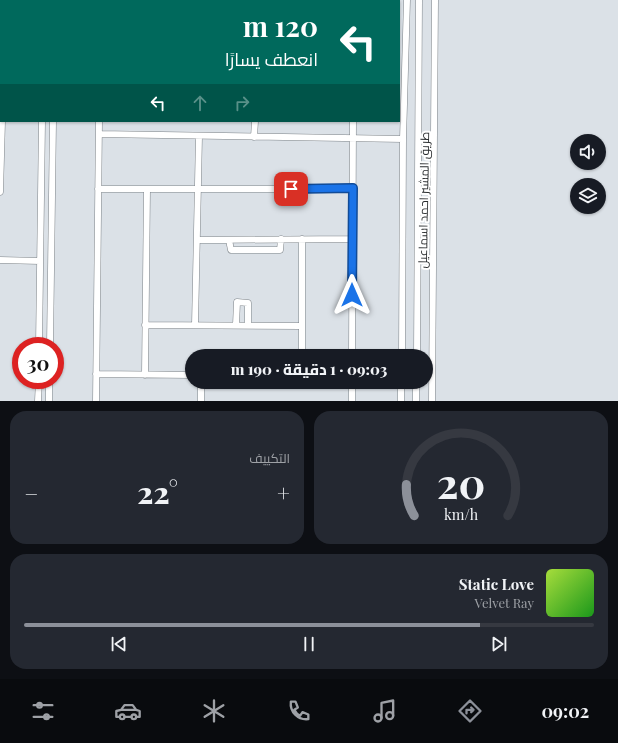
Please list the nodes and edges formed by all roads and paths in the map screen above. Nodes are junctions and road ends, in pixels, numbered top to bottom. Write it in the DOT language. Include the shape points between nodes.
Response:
graph roads {
  1 [pos="407,0"];
  2 [pos="420,0"];
  3 [pos="435,0"];
  4 [pos="2,122"];
  5 [pos="42,122"];
  6 [pos="53,122"];
  7 [pos="99,122"];
  8 [pos="255,122"];
  9 [pos="353,122"];
  10 [pos="99,134"];
  11 [pos="199,136"];
  12 [pos="254,137"];
  13 [pos="353,138"];
  14 [pos="403,139"];
  15 [pos="1,140"];
  16 [pos="353,188"];
  17 [pos="98,189"];
  18 [pos="147,189"];
  19 [pos="198,189"];
  20 [pos="0,192"];
  21 [pos="281,239"];
  22 [pos="302,239"];
  23 [pos="353,239"];
  24 [pos="197,240"];
  25 [pos="229,240"];
  26 [pos="0,260"];
  27 [pos="40,261"];
  28 [pos="146,325"];
  29 [pos="195,325"];
  30 [pos="236,325"];
  31 [pos="248,325"];
  32 [pos="302,326"];
  33 [pos="39,337"];
  34 [pos="50,337"];
  35 [pos="302,349"];
  36 [pos="352,349"];
  37 [pos="402,349"];
  38 [pos="417,349"];
  39 [pos="96,374"];
  40 [pos="145,374"];
  41 [pos="185,375"];
  42 [pos="39,389"];
  43 [pos="49,389"];
  44 [pos="201,389"];
  45 [pos="352,389"];
  46 [pos="402,389"];
  47 [pos="416,389"];
  48 [pos="38,401"];
  49 [pos="48,401"];
  50 [pos="96,401"];
  51 [pos="201,401"];
  52 [pos="352,401"];
  53 [pos="401,401"];
  54 [pos="416,401"];
  55 [pos="432,401"];
  1 -- 14 [label="street"];
  2 -- 38 [label="street, طريق المشير احمد اسماعيل"];
  3 -- 55 [label="street, طريق المشير احمد اسماعيل"];
  4 -- 15 [label="street"];
  5 -- 27 [label="street"];
  6 -- 34 [label="street"];
  7 -- 10 [label="street"];
  8 -- 12 [label="street"];
  9 -- 13 [label="street"];
  10 -- 11 [label="street"];
  10 -- 17 [label="street"];
  11 -- 12 [label="street"];
  11 -- 19 [label="street"];
  12 -- 13 [label="street"];
  13 -- 14 [label="street"];
  13 -- 16 [label="street"];
  14 -- 37 [label="street"];
  15 -- 20 [label="street"];
  16 -- 19 [label="street"];
  16 -- 23 [label="street"];
  17 -- 18 [label="street"];
  17 -- 39 [label="street"];
  18 -- 19 [label="street"];
  18 -- 28 [label="street"];
  19 -- 24 [label="street"];
  21 -- 22 [label="street"];
  21 -- 25 [label="street"];
  21 -- 25 [label="street" via="280,250 231,250"];
  22 -- 23 [label="street"];
  22 -- 32 [label="street"];
  23 -- 36 [label="street"];
  24 -- 25 [label="street"];
  24 -- 29 [label="street"];
  26 -- 27 [label="street"];
  27 -- 33 [label="street"];
  28 -- 29 [label="street"];
  28 -- 40 [label="street"];
  29 -- 30 [label="street"];
  30 -- 31 [label="street"];
  30 -- 31 [label="street" via="237,302 248,302"];
  31 -- 32 [label="street"];
  32 -- 35 [label="street"];
  39 -- 40 [label="street"];
  39 -- 50 [label="street"];
  40 -- 41 [label="street"];
  42 -- 48 [label="street"];
  43 -- 49 [label="street"];
  44 -- 51 [label="street"];
  45 -- 52 [label="street"];
  46 -- 53 [label="street"];
  47 -- 54 [label="street"];
}
